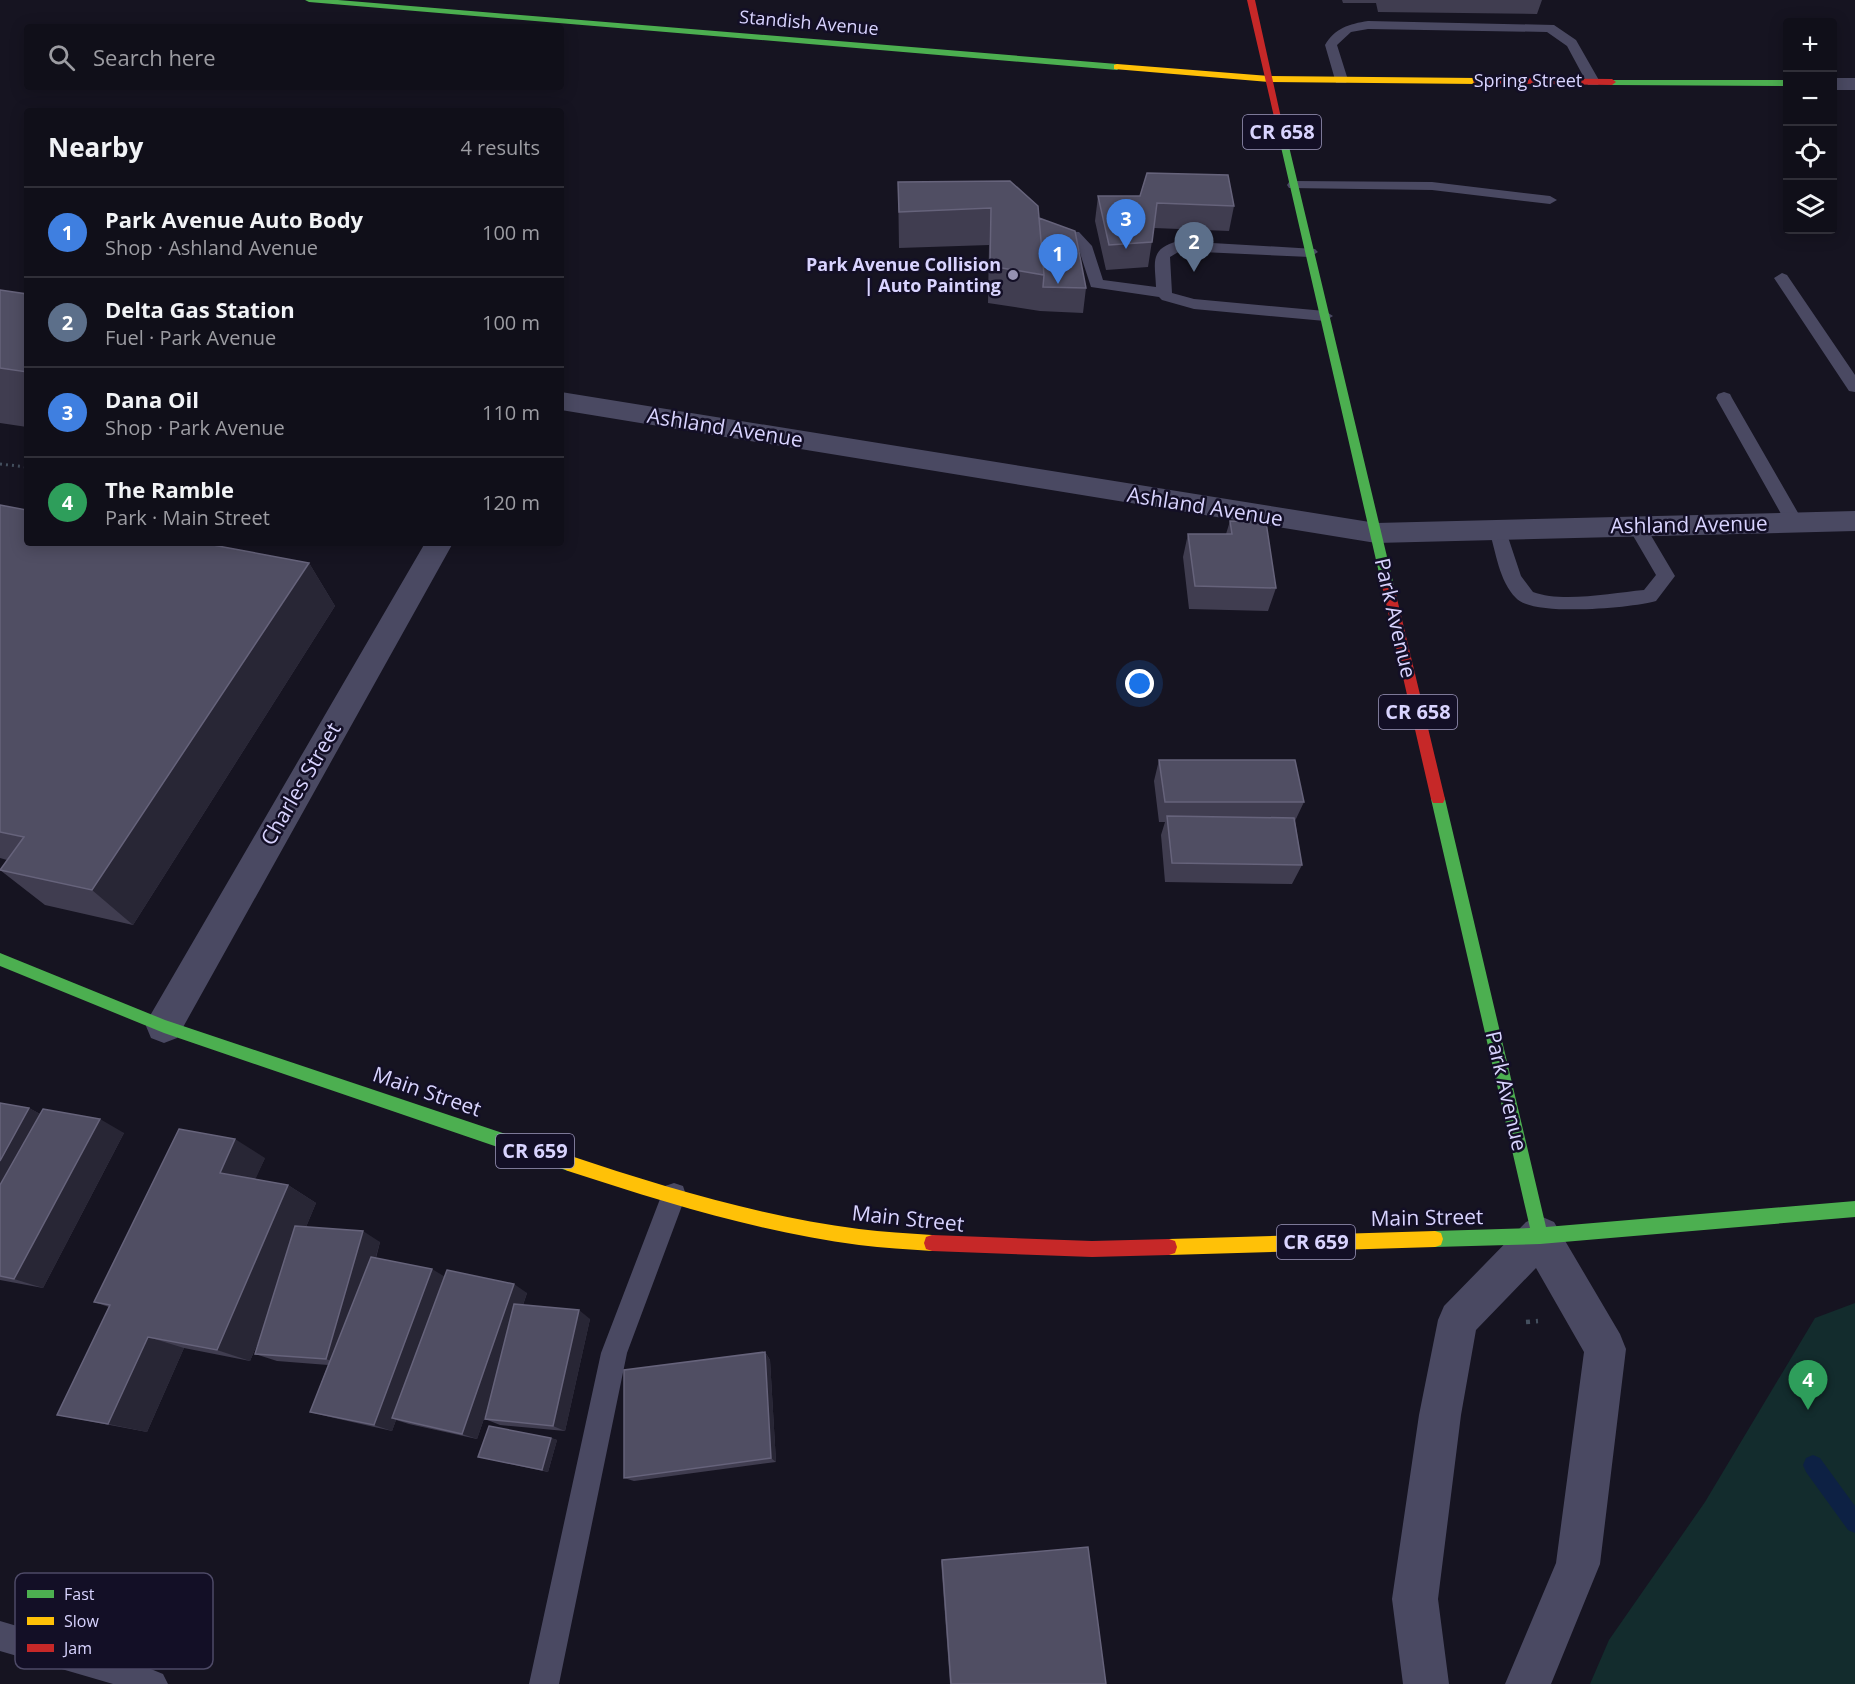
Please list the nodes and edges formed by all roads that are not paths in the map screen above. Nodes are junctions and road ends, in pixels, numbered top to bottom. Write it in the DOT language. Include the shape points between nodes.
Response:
graph roads {
  1 [pos="309,0"];
  2 [pos="1251,0"];
  3 [pos="1269,79"];
  4 [pos="1341,80"];
  5 [pos="1593,82"];
  6 [pos="1783,83"];
  7 [pos="1837,84"];
  8 [pos="1855,84"];
  9 [pos="1294,186"];
  10 [pos="1550,200"];
  11 [pos="1030,233"];
  12 [pos="1310,252"];
  13 [pos="1782,278"];
  14 [pos="1164,293"];
  15 [pos="1325,316"];
  16 [pos="1855,387"];
  17 [pos="1724,398"];
  18 [pos="564,401"];
  19 [pos="1855,521"];
  20 [pos="1795,523"];
  21 [pos="1636,527"];
  22 [pos="1498,530"];
  23 [pos="1376,533"];
  24 [pos="437,546"];
  25 [pos="0,959"];
  26 [pos="164,1026"];
  27 [pos="674,1195"];
  28 [pos="1855,1209"];
  29 [pos="1540,1236"];
  30 [pos="0,1636"];
  31 [pos="15,1640"];
  32 [pos="112,1669"];
  33 [pos="153,1684"];
  34 [pos="544,1684"];
  35 [pos="1426,1684"];
  36 [pos="1528,1684"];
  1 -- 3 [label="main road, Standish Avenue"];
  2 -- 3 [label="main road, Park Avenue / CR 658"];
  3 -- 4 [label="main road, Spring Street"];
  3 -- 9 [label="main road, Park Avenue / CR 658"];
  4 -- 5 [label="main road, Spring Street"];
  4 -- 5 [label="lane" via="1331,45 1336,35 1368,25 1549,28 1564,33 1573,42"];
  5 -- 6 [label="main road, Spring Street"];
  7 -- 8 [label="street"];
  9 -- 10 [label="lane" via="1432,186"];
  9 -- 12 [label="main road, Park Avenue / CR 658"];
  11 -- 14 [label="lane" via="1074,235 1085,246 1096,284"];
  12 -- 14 [label="lane" via="1178,246 1162,257"];
  12 -- 15 [label="main road, Park Avenue / CR 658"];
  13 -- 16 [label="lane"];
  14 -- 15 [label="lane" via="1194,304"];
  15 -- 23 [label="main road, Park Avenue / CR 658"];
  17 -- 20 [label="lane"];
  18 -- 23 [label="street, Ashland Avenue"];
  19 -- 20 [label="street, Ashland Avenue"];
  20 -- 21 [label="street, Ashland Avenue"];
  21 -- 22 [label="street, Ashland Avenue"];
  21 -- 22 [label="lane" via="1666,576 1650,596 1543,603 1525,597 1515,583"];
  22 -- 23 [label="street, Ashland Avenue"];
  23 -- 29 [label="main road, Park Avenue / CR 658"];
  24 -- 26 [label="street, Charles Street"];
  25 -- 26 [label="main road, Main Street / CR 659"];
  26 -- 27 [label="main road, Main Street / CR 659" via="624,1182"];
  27 -- 29 [label="main road, Main Street / CR 659" via="739,1213 859,1237 970,1246 1092,1249"];
  27 -- 34 [label="lane" via="614,1353"];
  28 -- 29 [label="main road, Main Street / CR 659"];
  29 -- 35 [label="street" via="1458,1320 1440,1415 1415,1599"];
  29 -- 36 [label="street, Park Avenue" via="1605,1349 1578,1564"];
  30 -- 31 [label="lane"];
  32 -- 33 [label="lane"];
}
